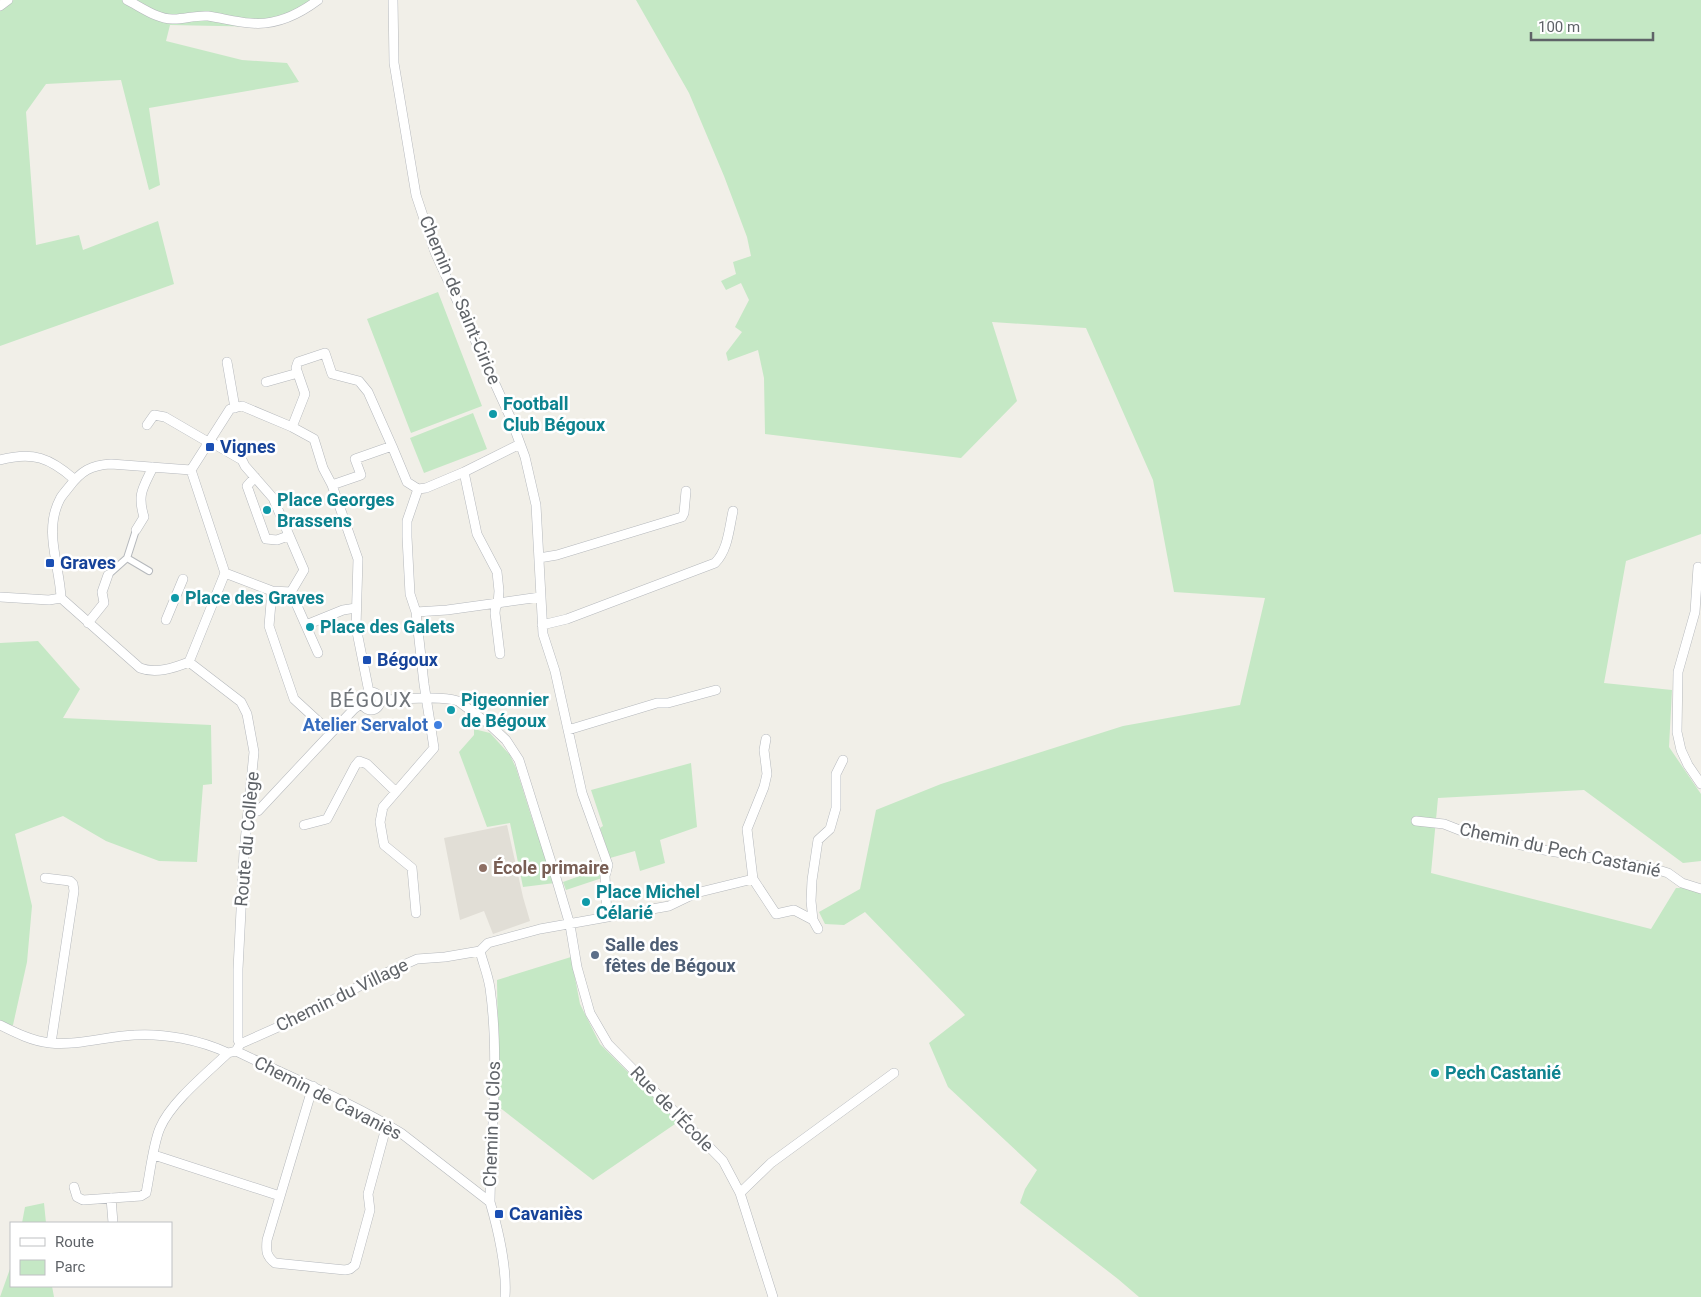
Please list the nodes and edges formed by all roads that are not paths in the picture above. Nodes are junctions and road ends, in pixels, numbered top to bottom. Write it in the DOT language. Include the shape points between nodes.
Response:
graph roads {
  1 [pos="8,0"];
  2 [pos="128,0"];
  3 [pos="318,0"];
  4 [pos="393,0"];
  5 [pos="0,6"];
  6 [pos="226,362"];
  7 [pos="298,373"];
  8 [pos="266,382"];
  9 [pos="236,408"];
  10 [pos="147,425"];
  11 [pos="292,427"];
  12 [pos="209,441"];
  13 [pos="520,444"];
  14 [pos="392,446"];
  15 [pos="0,460"];
  16 [pos="153,467"];
  17 [pos="191,470"];
  18 [pos="464,472"];
  19 [pos="255,477"];
  20 [pos="74,479"];
  21 [pos="332,485"];
  22 [pos="418,489"];
  23 [pos="686,491"];
  24 [pos="733,512"];
  25 [pos="136,530"];
  26 [pos="288,536"];
  27 [pos="127,558"];
  28 [pos="539,558"];
  29 [pos="1698,567"];
  30 [pos="149,571"];
  31 [pos="225,573"];
  32 [pos="108,575"];
  33 [pos="183,579"];
  34 [pos="272,591"];
  35 [pos="291,592"];
  36 [pos="0,597"];
  37 [pos="540,597"];
  38 [pos="61,598"];
  39 [pos="497,604"];
  40 [pos="356,608"];
  41 [pos="416,612"];
  42 [pos="166,620"];
  43 [pos="88,623"];
  44 [pos="306,625"];
  45 [pos="542,625"];
  46 [pos="318,653"];
  47 [pos="500,654"];
  48 [pos="189,662"];
  49 [pos="716,690"];
  50 [pos="369,692"];
  51 [pos="427,699"];
  52 [pos="380,700"];
  53 [pos="362,702"];
  54 [pos="568,730"];
  55 [pos="331,732"];
  56 [pos="766,739"];
  57 [pos="843,760"];
  58 [pos="1701,784"];
  59 [pos="396,792"];
  60 [pos="248,812"];
  61 [pos="1416,821"];
  62 [pos="304,825"];
  63 [pos="45,878"];
  64 [pos="753,879"];
  65 [pos="1701,889"];
  66 [pos="416,912"];
  67 [pos="607,917"];
  68 [pos="813,920"];
  69 [pos="570,925"];
  70 [pos="818,929"];
  71 [pos="480,951"];
  72 [pos="0,1025"];
  73 [pos="51,1043"];
  74 [pos="234,1050"];
  75 [pos="894,1073"];
  76 [pos="313,1086"];
  77 [pos="387,1124"];
  78 [pos="154,1156"];
  79 [pos="74,1187"];
  80 [pos="740,1193"];
  81 [pos="280,1196"];
  82 [pos="111,1198"];
  83 [pos="490,1202"];
  84 [pos="113,1222"];
  85 [pos="505,1297"];
  86 [pos="773,1297"];
  1 -- 5 [label="street"];
  2 -- 3 [label="street" via="171,20 200,15 252,24 289,18"];
  4 -- 13 [label="street, Chemin de Saint-Cirice" via="397,91 416,195 434,252"];
  6 -- 9 [label="street"];
  7 -- 8 [label="street"];
  7 -- 11 [label="street" via="305,394"];
  7 -- 14 [label="street" via="298,362 325,354 332,374 359,381 368,392"];
  9 -- 11 [label="street" via="242,406"];
  9 -- 12 [label="street" via="230,409"];
  10 -- 12 [label="street" via="154,415 165,417"];
  11 -- 21 [label="street" via="314,439 322,468"];
  12 -- 17 [label="street"];
  12 -- 19 [label="street" via="242,460"];
  13 -- 18 [label="street"];
  13 -- 28 [label="street, Chemin de Saint-Cirice" via="536,505"];
  14 -- 21 [label="street" via="356,459 361,475"];
  14 -- 22 [label="street" via="407,482"];
  15 -- 20 [label="street" via="28,456 43,458 58,465"];
  16 -- 17 [label="street"];
  16 -- 20 [label="street" via="97,465"];
  16 -- 25 [label="street" via="140,497 144,517"];
  17 -- 31 [label="street"];
  18 -- 22 [label="street"];
  18 -- 39 [label="street" via="477,534 497,572"];
  19 -- 26 [label="street" via="273,498"];
  19 -- 26 [label="street" via="247,486 266,539"];
  20 -- 38 [label="street" via="59,500 54,518 52,540"];
  21 -- 40 [label="street" via="358,559"];
  22 -- 41 [label="street" via="407,521 410,594"];
  23 -- 28 [label="street" via="682,517"];
  24 -- 45 [label="street" via="726,543 715,563 567,619"];
  25 -- 27 [label="street"];
  26 -- 35 [label="street" via="304,570"];
  27 -- 30 [label="street"];
  27 -- 32 [label="street"];
  28 -- 37 [label="street, Chemin de Saint-Cirice"];
  29 -- 58 [label="street" via="1695,612 1678,672 1677,732 1681,750"];
  31 -- 34 [label="street"];
  31 -- 48 [label="street"];
  32 -- 43 [label="street" via="102,592 104,603"];
  33 -- 42 [label="street"];
  34 -- 35 [label="street"];
  34 -- 55 [label="street" via="269,626 294,699"];
  35 -- 44 [label="street"];
  36 -- 38 [label="street"];
  37 -- 39 [label="street"];
  37 -- 45 [label="street, Chemin de Saint-Cirice"];
  38 -- 43 [label="street"];
  39 -- 41 [label="street"];
  39 -- 47 [label="street" via="495,613"];
  40 -- 44 [label="street"];
  40 -- 50 [label="street" via="356,627"];
  41 -- 51 [label="street"];
  43 -- 48 [label="street" via="140,668 150,672"];
  44 -- 46 [label="street"];
  45 -- 54 [label="street, Chemin de Saint-Cirice"];
  48 -- 60 [label="street, Route du Collège" via="241,702 247,714 254,752"];
  49 -- 54 [label="street" via="657,703"];
  50 -- 52 [label="street"];
  50 -- 53 [label="street"];
  51 -- 52 [label="street, Rue de l'École"];
  51 -- 59 [label="street" via="434,748"];
  51 -- 69 [label="street, Rue de l'École" via="458,701 506,740 519,760"];
  52 -- 53 [label="street" via="372,709"];
  53 -- 55 [label="street"];
  54 -- 67 [label="street, Chemin de Saint-Cirice" via="582,793 608,865 605,876"];
  55 -- 60 [label="street" via="258,811"];
  56 -- 64 [label="street" via="764,750 768,774 747,829"];
  57 -- 68 [label="street" via="836,774 836,808 830,828 818,840 812,880"];
  59 -- 62 [label="street" via="367,764 359,761 327,819"];
  59 -- 66 [label="street" via="383,807 380,829 384,845 412,868"];
  60 -- 74 [label="street, Route du Collège" via="238,969 238,1040"];
  61 -- 65 [label="street, Chemin du Pech Castanié" via="1444,824 1467,833 1544,850 1652,868"];
  63 -- 73 [label="street" via="70,881 74,890"];
  64 -- 67 [label="street, Chemin du Village" via="696,892 669,906"];
  64 -- 68 [label="street" via="776,914 794,910"];
  67 -- 69 [label="street, Chemin du Village"];
  68 -- 70 [label="street"];
  69 -- 71 [label="street, Chemin du Village" via="540,929 488,943"];
  69 -- 80 [label="street, Rue de l'École" via="590,1013 608,1044 723,1161"];
  71 -- 74 [label="street, Chemin du Village" via="445,958 417,959"];
  71 -- 83 [label="street, Chemin du Clos" via="490,985 493,1024"];
  72 -- 73 [label="street, Chemin de Cavaniès" via="24,1037"];
  73 -- 74 [label="street, Chemin de Cavaniès" via="134,1034 171,1036"];
  74 -- 76 [label="street, Chemin de Cavaniès"];
  74 -- 78 [label="street, Chemin du Village" via="164,1119"];
  75 -- 80 [label="street" via="771,1162"];
  76 -- 77 [label="street, Chemin de Cavaniès"];
  76 -- 81 [label="street"];
  77 -- 81 [label="street" via="368,1194 370,1210 355,1265 350,1269 274,1263 269,1258 267,1240"];
  77 -- 83 [label="street, Chemin de Cavaniès"];
  78 -- 81 [label="street"];
  78 -- 82 [label="street, Chemin du Village" via="146,1193"];
  79 -- 82 [label="street" via="77,1197 83,1200"];
  80 -- 86 [label="street, Rue de l'École"];
  82 -- 84 [label="street"];
  83 -- 85 [label="street, Chemin du Clos" via="504,1268"];
}
